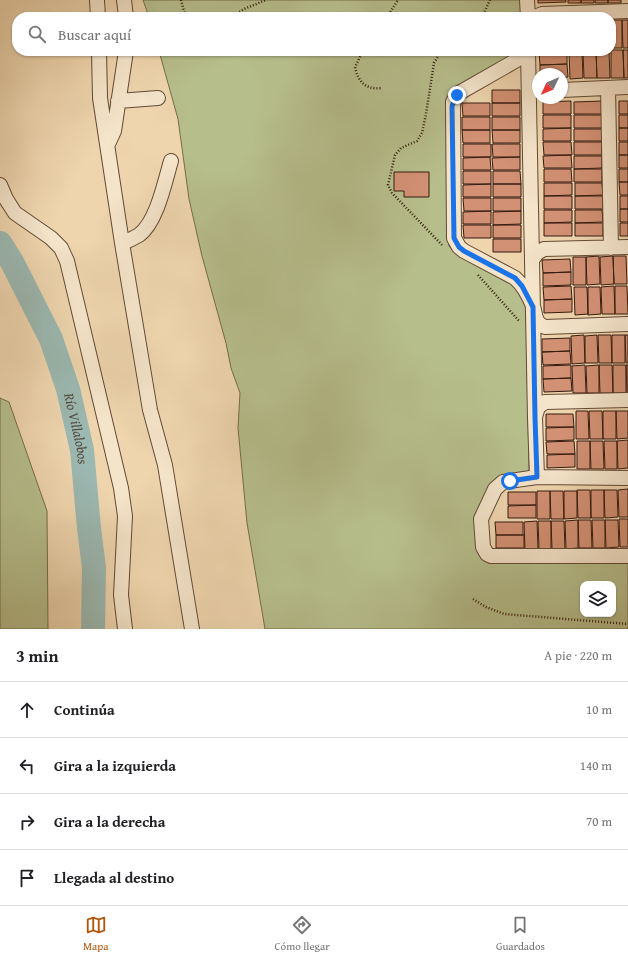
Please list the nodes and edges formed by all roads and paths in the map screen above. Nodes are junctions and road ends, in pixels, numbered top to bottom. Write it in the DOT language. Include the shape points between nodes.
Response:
graph roads {
  1 [pos="97,0"];
  2 [pos="124,0"];
  3 [pos="181,0"];
  4 [pos="266,0"];
  5 [pos="398,0"];
  6 [pos="490,0"];
  7 [pos="527,0"];
  8 [pos="628,11"];
  9 [pos="98,12"];
  10 [pos="125,12"];
  11 [pos="184,12"];
  12 [pos="241,12"];
  13 [pos="390,12"];
  14 [pos="484,12"];
  15 [pos="528,12"];
  16 [pos="599,12"];
  17 [pos="99,56"];
  18 [pos="125,56"];
  19 [pos="360,56"];
  20 [pos="521,56"];
  21 [pos="528,56"];
  22 [pos="528,79"];
  23 [pos="532,87"];
  24 [pos="628,87"];
  25 [pos="381,88"];
  26 [pos="608,88"];
  27 [pos="568,90"];
  28 [pos="158,98"];
  29 [pos="118,101"];
  30 [pos="107,147"];
  31 [pos="171,161"];
  32 [pos="0,185"];
  33 [pos="122,243"];
  34 [pos="628,247"];
  35 [pos="611,248"];
  36 [pos="532,260"];
  37 [pos="533,307"];
  38 [pos="628,324"];
  39 [pos="628,400"];
  40 [pos="535,417"];
  41 [pos="537,477"];
  42 [pos="628,478"];
  43 [pos="628,556"];
  44 [pos="474,598"];
  45 [pos="628,624"];
  46 [pos="125,629"];
  47 [pos="192,629"];
  1 -- 9 [label="street"];
  2 -- 10 [label="street"];
  3 -- 11 [label="path"];
  4 -- 12 [label="path"];
  5 -- 13 [label="path"];
  6 -- 14 [label="path"];
  7 -- 15 [label="street"];
  8 -- 16 [label="street"];
  17 -- 30 [label="street" via="100,98"];
  18 -- 29 [label="street"];
  19 -- 25 [label="path" via="355,67 357,76 366,86 373,89"];
  20 -- 37 [label="street" via="459,93 453,102 454,234 464,251 515,278"];
  21 -- 22 [label="street"];
  22 -- 23 [label="street"];
  22 -- 36 [label="street"];
  24 -- 26 [label="street"];
  26 -- 27 [label="street"];
  26 -- 35 [label="street"];
  28 -- 29 [label="street"];
  29 -- 30 [label="street" via="114,131"];
  30 -- 33 [label="street"];
  31 -- 33 [label="street" via="154,216 139,235"];
  32 -- 46 [label="street" via="15,213 51,238 61,248 67,261 121,488 125,516 121,594"];
  33 -- 47 [label="street" via="150,410 165,465"];
  34 -- 35 [label="street"];
  35 -- 36 [label="street" via="544,249"];
  36 -- 37 [label="street"];
  37 -- 38 [label="street" via="538,323 545,327"];
  37 -- 40 [label="street"];
  39 -- 40 [label="street" via="544,402 538,407"];
  40 -- 41 [label="street"];
  41 -- 42 [label="street"];
  41 -- 43 [label="street" via="503,482 495,489 481,519 483,547 487,554 496,557"];
  44 -- 45 [label="path" via="486,608 504,614"];
}
